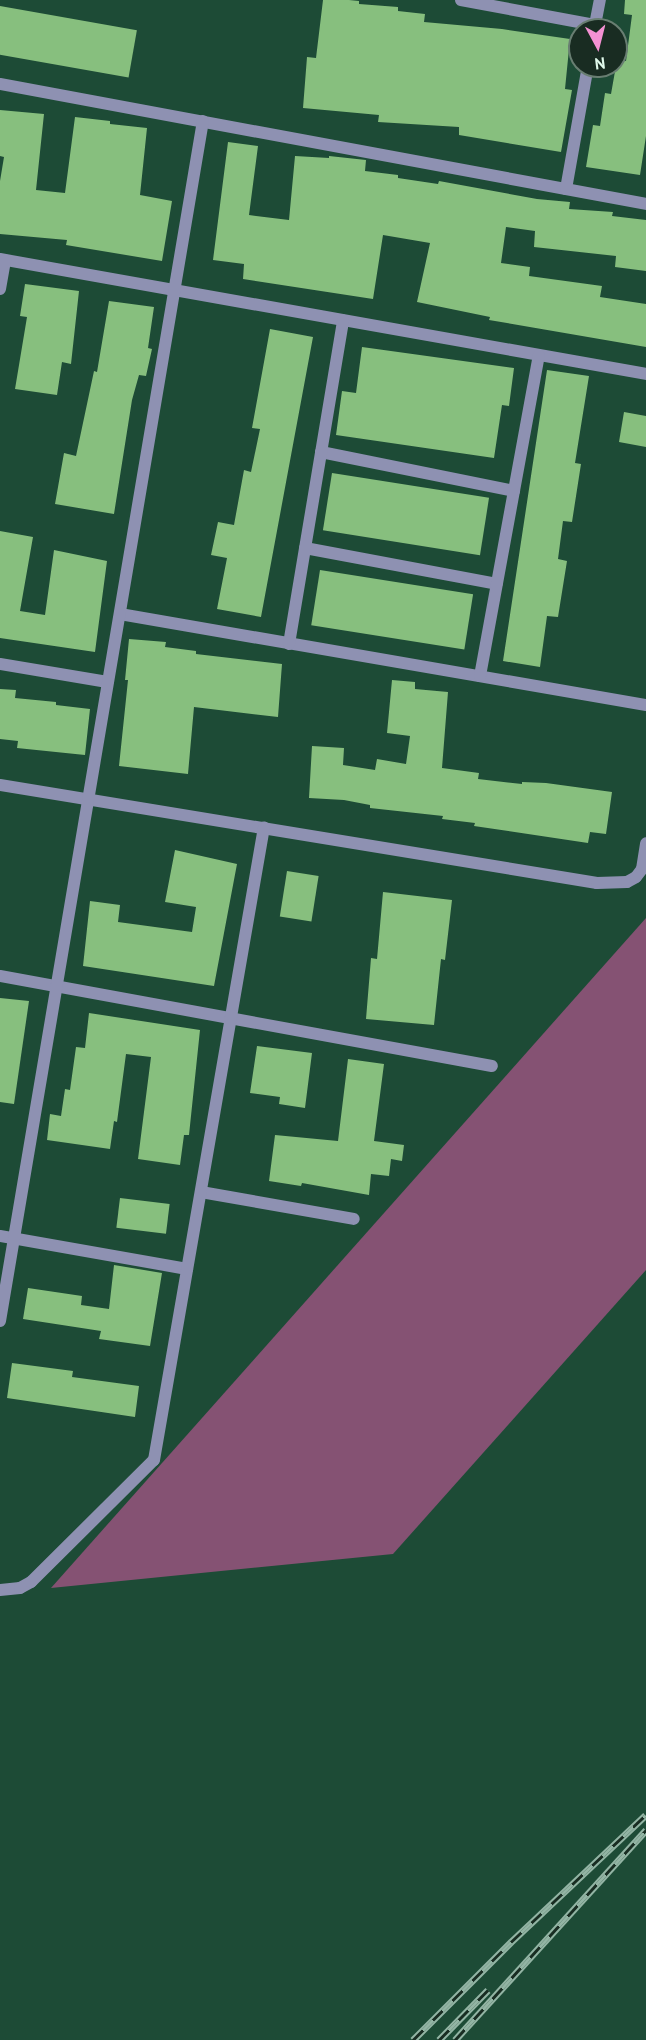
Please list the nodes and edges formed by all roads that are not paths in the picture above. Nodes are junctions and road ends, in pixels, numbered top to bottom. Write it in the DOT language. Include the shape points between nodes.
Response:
graph roads {
  1 [pos="461,0"];
  2 [pos="600,0"];
  3 [pos="597,18"];
  4 [pos="568,22"];
  5 [pos="586,78"];
  6 [pos="0,84"];
  7 [pos="203,122"];
  8 [pos="566,189"];
  9 [pos="646,204"];
  10 [pos="3,260"];
  11 [pos="0,289"];
  12 [pos="175,290"];
  13 [pos="344,320"];
  14 [pos="539,355"];
  15 [pos="646,374"];
  16 [pos="321,452"];
  17 [pos="514,491"];
  18 [pos="305,548"];
  19 [pos="496,584"];
  20 [pos="120,614"];
  21 [pos="289,644"];
  22 [pos="0,664"];
  23 [pos="480,676"];
  24 [pos="108,682"];
  25 [pos="646,705"];
  26 [pos="0,785"];
  27 [pos="89,798"];
  28 [pos="264,827"];
  29 [pos="646,843"];
  30 [pos="0,976"];
  31 [pos="57,987"];
  32 [pos="231,1018"];
  33 [pos="492,1066"];
  34 [pos="201,1192"];
  35 [pos="354,1219"];
  36 [pos="0,1236"];
  37 [pos="14,1239"];
  38 [pos="187,1269"];
  39 [pos="0,1321"];
  40 [pos="0,1590"];
  1 -- 4 [label="street"];
  2 -- 3 [label="street"];
  5 -- 8 [label="street"];
  6 -- 7 [label="street"];
  7 -- 8 [label="street"];
  7 -- 12 [label="street"];
  8 -- 9 [label="street"];
  10 -- 11 [label="street"];
  10 -- 12 [label="street"];
  12 -- 13 [label="street"];
  12 -- 20 [label="street"];
  13 -- 14 [label="street"];
  13 -- 16 [label="street"];
  14 -- 15 [label="street"];
  14 -- 17 [label="street"];
  16 -- 17 [label="street"];
  16 -- 18 [label="street"];
  17 -- 19 [label="street"];
  18 -- 19 [label="street"];
  18 -- 21 [label="street"];
  19 -- 23 [label="street"];
  20 -- 21 [label="street"];
  20 -- 24 [label="street"];
  21 -- 23 [label="street"];
  22 -- 24 [label="street"];
  23 -- 25 [label="street"];
  24 -- 27 [label="street"];
  26 -- 27 [label="street"];
  27 -- 28 [label="street"];
  27 -- 31 [label="street"];
  28 -- 29 [label="street" via="597,883 627,882 636,877 642,869"];
  28 -- 32 [label="street"];
  30 -- 31 [label="street"];
  31 -- 32 [label="street"];
  31 -- 37 [label="street"];
  32 -- 33 [label="street"];
  32 -- 34 [label="street"];
  34 -- 35 [label="street"];
  34 -- 38 [label="street"];
  36 -- 37 [label="street"];
  37 -- 38 [label="street"];
  37 -- 39 [label="street"];
  38 -- 40 [label="street" via="154,1460 40,1574 20,1588"];
}
